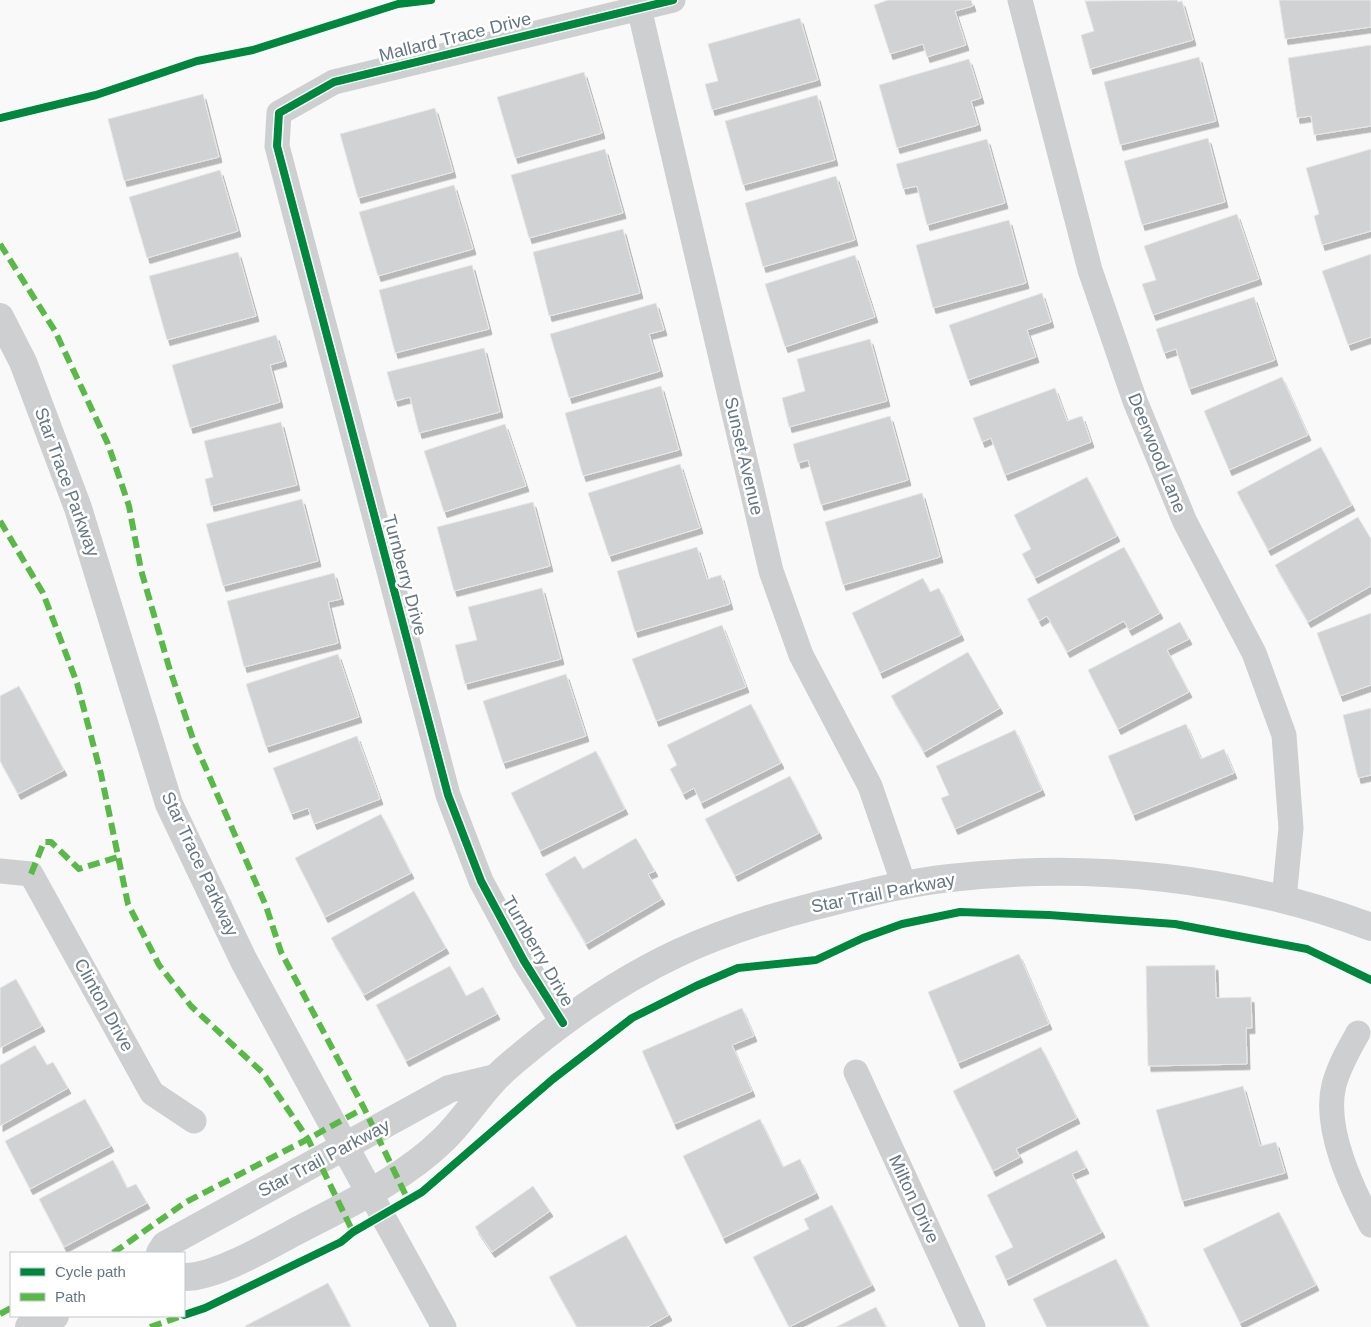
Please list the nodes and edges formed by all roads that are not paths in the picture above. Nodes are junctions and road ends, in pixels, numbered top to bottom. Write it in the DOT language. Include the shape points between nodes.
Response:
graph roads {
  1 [pos="673,0"];
  2 [pos="1020,0"];
  3 [pos="639,8"];
  4 [pos="280,113"];
  5 [pos="0,317"];
  6 [pos="0,871"];
  7 [pos="904,885"];
  8 [pos="1284,899"];
  9 [pos="1371,927"];
  10 [pos="563,1023"];
  11 [pos="1358,1033"];
  12 [pos="856,1072"];
  13 [pos="495,1078"];
  14 [pos="194,1121"];
  15 [pos="346,1147"];
  16 [pos="370,1193"];
  17 [pos="1371,1225"];
  18 [pos="161,1252"];
  19 [pos="185,1277"];
  20 [pos="54,1317"];
  21 [pos="29,1327"];
  22 [pos="444,1327"];
  23 [pos="973,1327"];
  1 -- 3 [label="street, Mallard Trace Drive"];
  2 -- 8 [label="street, Deerwood Lane" via="1090,270 1135,401 1185,522 1254,653 1284,735 1292,828"];
  3 -- 4 [label="street, Mallard Trace Drive" via="334,82"];
  3 -- 7 [label="street, Sunset Avenue" via="771,571 800,655 870,786"];
  4 -- 10 [label="street, Turnberry Drive" via="277,146 448,795 481,881 524,961"];
  5 -- 15 [label="street, Star Trace Parkway" via="23,362 78,508 169,804 244,961"];
  6 -- 14 [label="street, Clinton Drive" via="31,874 152,1093"];
  7 -- 8 [label="street, Star Trail Parkway" via="992,874 1092,873 1191,883"];
  7 -- 10 [label="street, Star Trail Parkway" via="754,924 679,952"];
  8 -- 9 [label="street, Star Trail Parkway"];
  10 -- 13 [label="street, Star Trail Parkway"];
  11 -- 17 [label="street" via="1333,1086 1333,1116 1341,1158"];
  12 -- 23 [label="street, Milton Drive"];
  13 -- 15 [label="street, Star Trail Parkway" via="449,1090"];
  13 -- 16 [label="street, Star Trail Parkway" via="444,1139"];
  15 -- 16 [label="street, Star Trace Parkway"];
  15 -- 18 [label="street, Star Trail Parkway" via="165,1245"];
  16 -- 19 [label="street, Star Trail Parkway" via="258,1251 196,1277"];
  16 -- 22 [label="street, Star Trace Parkway"];
  20 -- 21 [label="street"];
}
